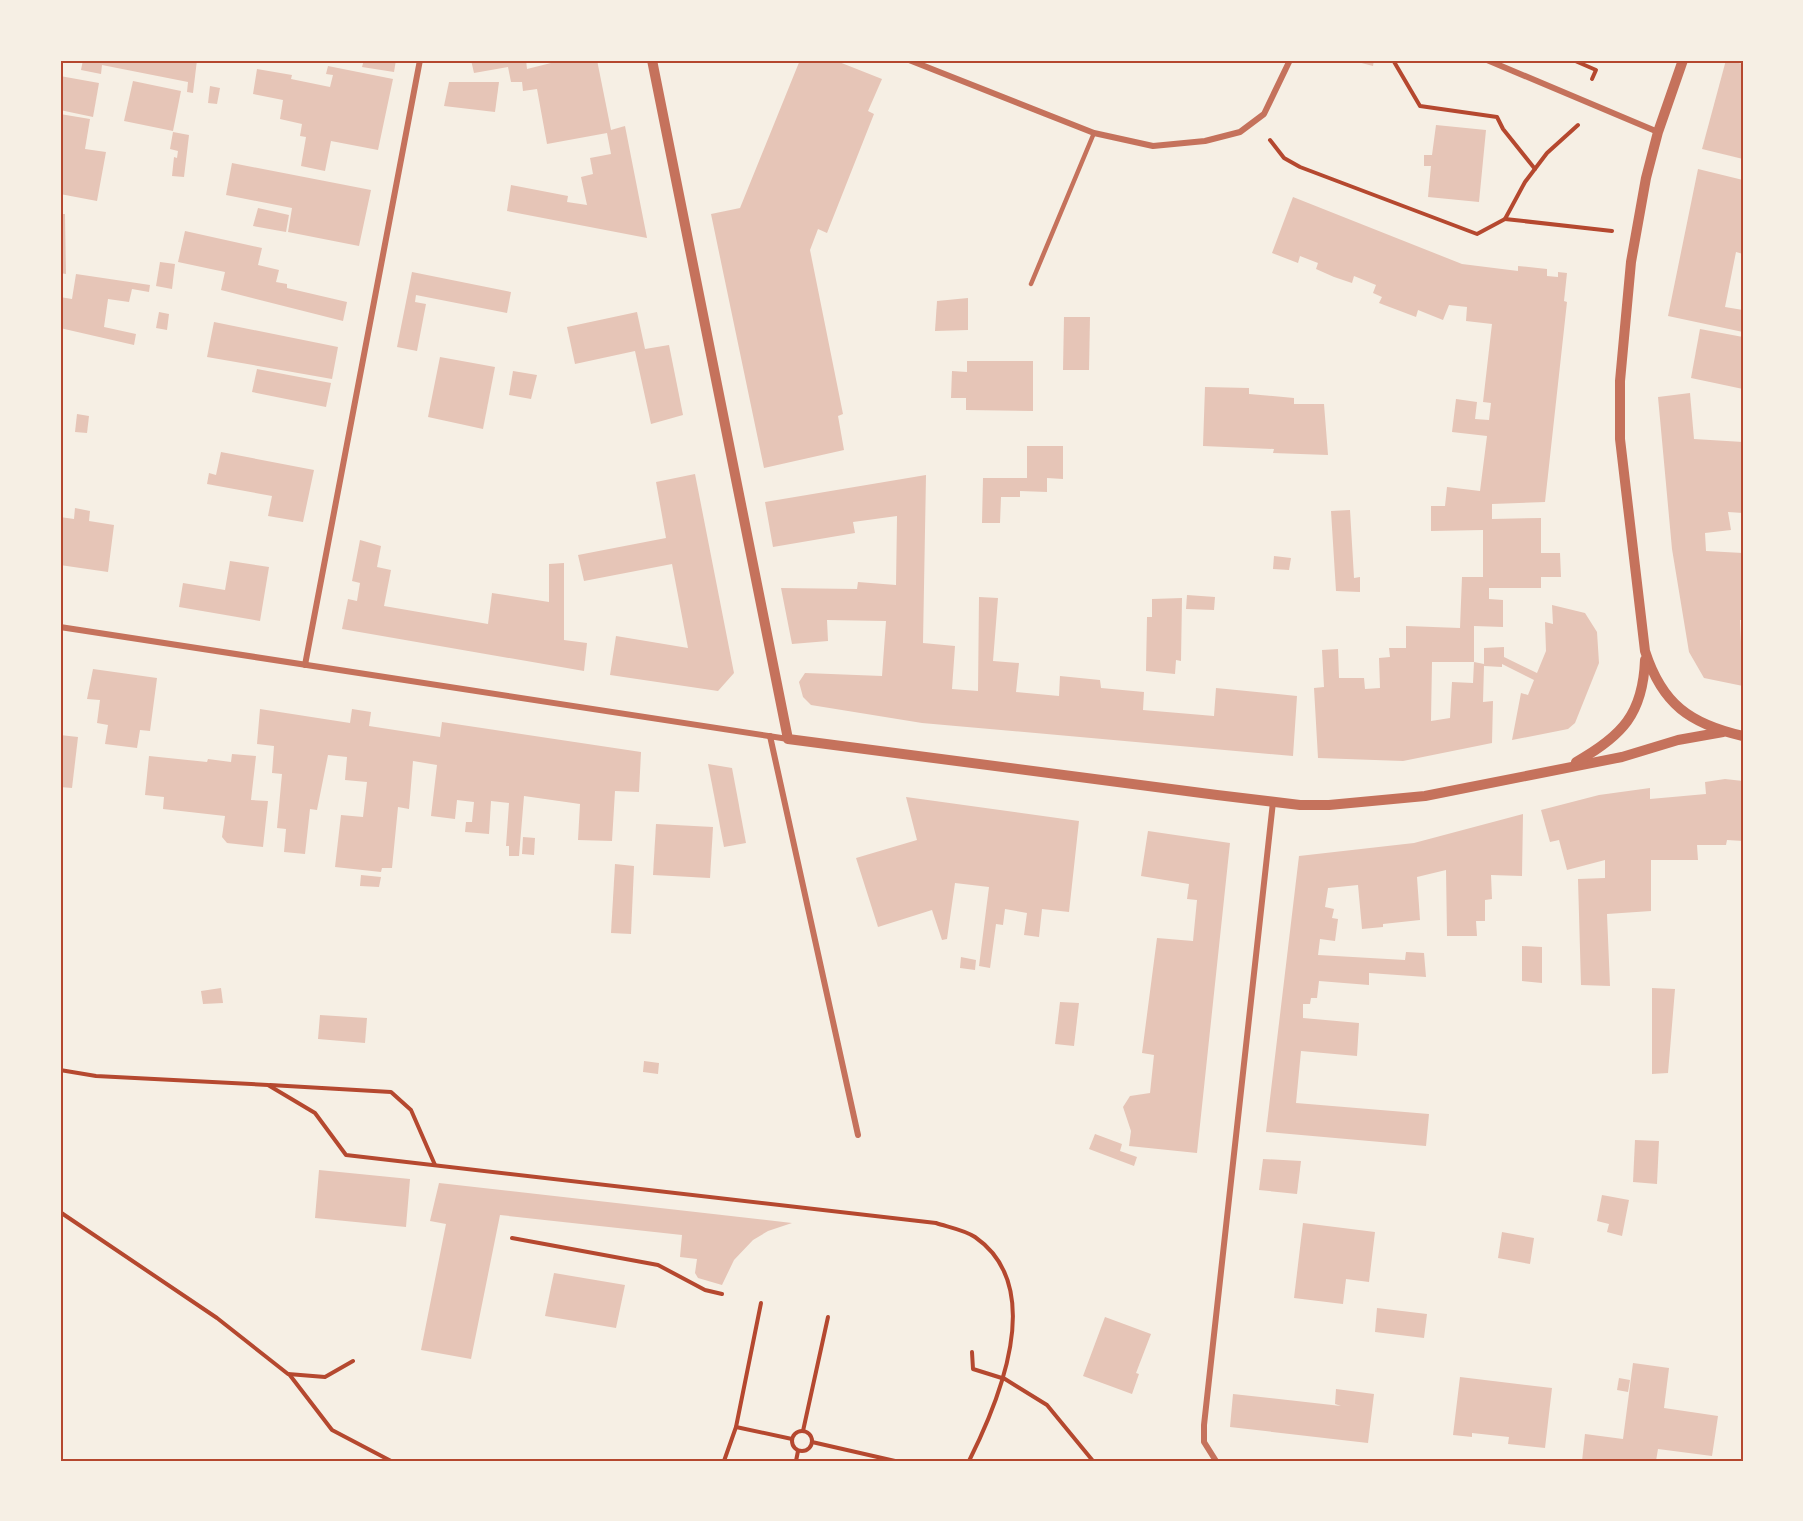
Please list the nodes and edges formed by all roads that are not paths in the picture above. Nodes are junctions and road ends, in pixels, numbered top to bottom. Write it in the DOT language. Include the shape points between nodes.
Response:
graph roads {
  1 [pos="420,60"];
  2 [pos="652,60"];
  3 [pos="909,60"];
  4 [pos="1290,60"];
  5 [pos="1487,60"];
  6 [pos="1683,60"];
  7 [pos="1658,132"];
  8 [pos="1094,133"];
  9 [pos="1031,284"];
  10 [pos="60,627"];
  11 [pos="1645,651"];
  12 [pos="305,665"];
  13 [pos="1724,732"];
  14 [pos="770,736"];
  15 [pos="1743,736"];
  16 [pos="788,739"];
  17 [pos="1566,767"];
  18 [pos="1273,802"];
  19 [pos="858,1135"];
  20 [pos="1216,1461"];
  1 -- 12 [label="street"];
  2 -- 16 [label="street"];
  3 -- 8 [label="street"];
  4 -- 8 [label="street" via="1264,114 1234,134 1175,146 1153,146"];
  5 -- 7 [label="street"];
  6 -- 7 [label="street"];
  7 -- 11 [label="street" via="1635,234 1619,414"];
  8 -- 9 [label="lane"];
  10 -- 12 [label="street"];
  11 -- 13 [label="street" via="1652,672 1668,697 1702,725"];
  11 -- 17 [label="street" via="1642,689 1632,717 1609,741"];
  12 -- 14 [label="street"];
  13 -- 15 [label="street"];
  13 -- 17 [label="street"];
  14 -- 16 [label="street"];
  14 -- 19 [label="street"];
  16 -- 18 [label="street"];
  17 -- 18 [label="street" via="1386,802"];
  18 -- 20 [label="street" via="1204,1425 1204,1442"];
}
